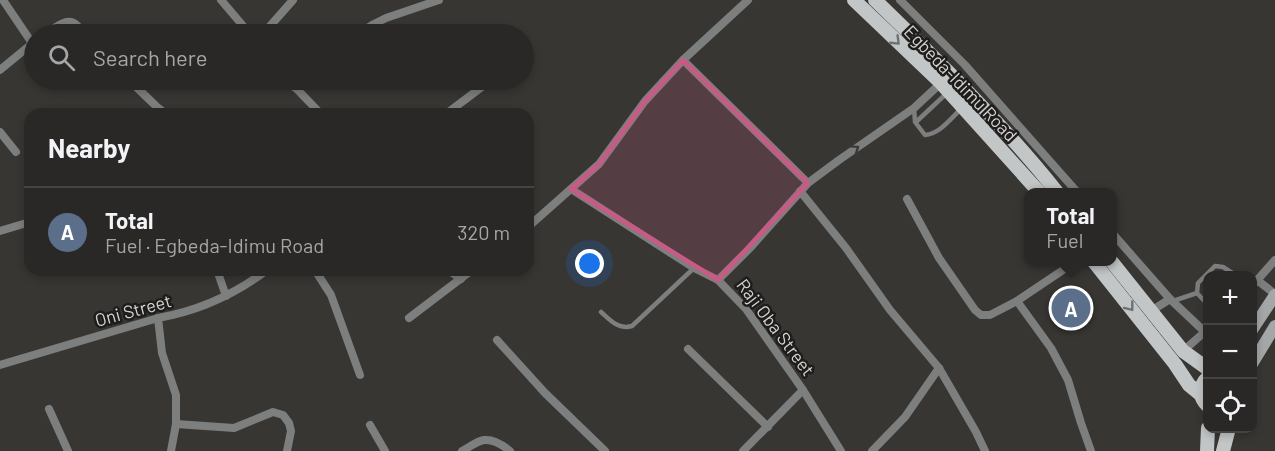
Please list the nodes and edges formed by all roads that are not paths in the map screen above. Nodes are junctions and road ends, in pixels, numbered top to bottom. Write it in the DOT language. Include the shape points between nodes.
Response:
graph roads {
  1 [pos="3,0"];
  2 [pos="221,0"];
  3 [pos="293,0"];
  4 [pos="439,0"];
  5 [pos="748,0"];
  6 [pos="854,0"];
  7 [pos="875,0"];
  8 [pos="900,0"];
  9 [pos="241,24"];
  10 [pos="272,24"];
  11 [pos="375,24"];
  12 [pos="24,29"];
  13 [pos="24,51"];
  14 [pos="683,60"];
  15 [pos="0,70"];
  16 [pos="945,87"];
  17 [pos="139,90"];
  18 [pos="297,90"];
  19 [pos="478,90"];
  20 [pos="963,107"];
  21 [pos="158,108"];
  22 [pos="315,108"];
  23 [pos="454,108"];
  24 [pos="914,108"];
  25 [pos="915,122"];
  26 [pos="0,132"];
  27 [pos="16,152"];
  28 [pos="808,183"];
  29 [pos="1035,188"];
  30 [pos="1054,188"];
  31 [pos="1073,188"];
  32 [pos="571,189"];
  33 [pos="800,191"];
  34 [pos="907,200"];
  35 [pos="534,221"];
  36 [pos="24,224"];
  37 [pos="0,231"];
  38 [pos="1117,239"];
  39 [pos="1275,260"];
  40 [pos="1068,266"];
  41 [pos="1098,266"];
  42 [pos="1116,266"];
  43 [pos="694,268"];
  44 [pos="1210,271"];
  45 [pos="1229,271"];
  46 [pos="219,276"];
  47 [pos="260,276"];
  48 [pos="319,276"];
  49 [pos="457,276"];
  50 [pos="465,276"];
  51 [pos="461,279"];
  52 [pos="1203,279"];
  53 [pos="718,280"];
  54 [pos="1257,281"];
  55 [pos="1257,285"];
  56 [pos="1197,293"];
  57 [pos="1275,294"];
  58 [pos="226,296"];
  59 [pos="1017,300"];
  60 [pos="1171,300"];
  61 [pos="1203,300"];
  62 [pos="1151,311"];
  63 [pos="601,312"];
  64 [pos="158,318"];
  65 [pos="409,318"];
  66 [pos="1255,325"];
  67 [pos="1275,326"];
  68 [pos="1203,328"];
  69 [pos="1203,334"];
  70 [pos="497,340"];
  71 [pos="688,348"];
  72 [pos="1183,351"];
  73 [pos="1257,356"];
  74 [pos="0,365"];
  75 [pos="1203,365"];
  76 [pos="939,368"];
  77 [pos="360,375"];
  78 [pos="803,390"];
  79 [pos="1203,401"];
  80 [pos="49,410"];
  81 [pos="176,424"];
  82 [pos="370,425"];
  83 [pos="768,427"];
  84 [pos="1208,433"];
  85 [pos="1229,433"];
  86 [pos="68,451"];
  87 [pos="171,451"];
  88 [pos="287,451"];
  89 [pos="385,451"];
  90 [pos="462,451"];
  91 [pos="510,451"];
  92 [pos="605,451"];
  93 [pos="744,451"];
  94 [pos="841,451"];
  95 [pos="872,451"];
  96 [pos="985,451"];
  97 [pos="1091,451"];
  98 [pos="1207,451"];
  99 [pos="1223,451"];
  1 -- 12 [label="street"];
  2 -- 9 [label="street"];
  3 -- 10 [label="street"];
  4 -- 11 [label="street"];
  5 -- 14 [label="street"];
  6 -- 16 [label="main road, Egbeda-Idimu Road, one-way"];
  7 -- 30 [label="main road, Egbeda-Idimu Road" via="993,118"];
  8 -- 31 [label="street" via="965,65"];
  13 -- 15 [label="street"];
  14 -- 28 [label="street"];
  14 -- 32 [label="street" via="645,101 599,164"];
  16 -- 20 [label="main road, Egbeda-Idimu Road"];
  16 -- 24 [label="street"];
  16 -- 25 [label="lane"];
  17 -- 21 [label="street"];
  18 -- 22 [label="street"];
  19 -- 23 [label="street"];
  20 -- 25 [label="lane" via="932,135 925,135"];
  20 -- 29 [label="main road, Egbeda-Idimu Road"];
  24 -- 25 [label="lane"];
  28 -- 24 [label="street, one-way"];
  26 -- 27 [label="street"];
  28 -- 33 [label="street"];
  32 -- 35 [label="street"];
  32 -- 43 [label="street, Raji Oba Street"];
  33 -- 53 [label="street"];
  33 -- 76 [label="street"];
  34 -- 59 [label="street" via="939,258 975,310 990,315"];
  36 -- 37 [label="street"];
  38 -- 60 [label="street"];
  39 -- 54 [label="street"];
  40 -- 59 [label="street"];
  41 -- 79 [label="main road, one-way"];
  42 -- 62 [label="main road"];
  43 -- 53 [label="street, Raji Oba Street"];
  43 -- 63 [label="lane" via="632,326 614,324"];
  44 -- 45 [label="lane" via="1215,266"];
  46 -- 58 [label="street"];
  47 -- 58 [label="street, Oni Street"];
  48 -- 77 [label="street" via="331,296"];
  49 -- 51 [label="street"];
  50 -- 51 [label="street"];
  51 -- 65 [label="street"];
  52 -- 56 [label="lane"];
  53 -- 78 [label="street, Raji Oba Street" via="746,309"];
  55 -- 57 [label="street"];
  56 -- 60 [label="lane"];
  56 -- 61 [label="lane"];
  57 -- 66 [label="main road"];
  58 -- 64 [label="street, Oni Street" via="205,306"];
  59 -- 97 [label="street" via="1052,348 1068,380"];
  60 -- 62 [label="street"];
  60 -- 68 [label="street"];
  62 -- 72 [label="main road"];
  64 -- 74 [label="street, Oni Street"];
  64 -- 81 [label="street" via="162,352 176,395"];
  67 -- 73 [label="main road"];
  69 -- 72 [label="street"];
  70 -- 92 [label="street"];
  71 -- 83 [label="street"];
  72 -- 75 [label="main road"];
  76 -- 95 [label="street" via="905,417"];
  76 -- 96 [label="street"];
  78 -- 83 [label="street"];
  78 -- 94 [label="street, Raji Oba Street"];
  80 -- 86 [label="street"];
  81 -- 87 [label="street"];
  81 -- 88 [label="street" via="234,428 273,412 284,415 289,423"];
  82 -- 89 [label="street"];
  83 -- 93 [label="street"];
  84 -- 98 [label="main road"];
  85 -- 99 [label="main road"];
  90 -- 91 [label="street" via="483,440"];
}
